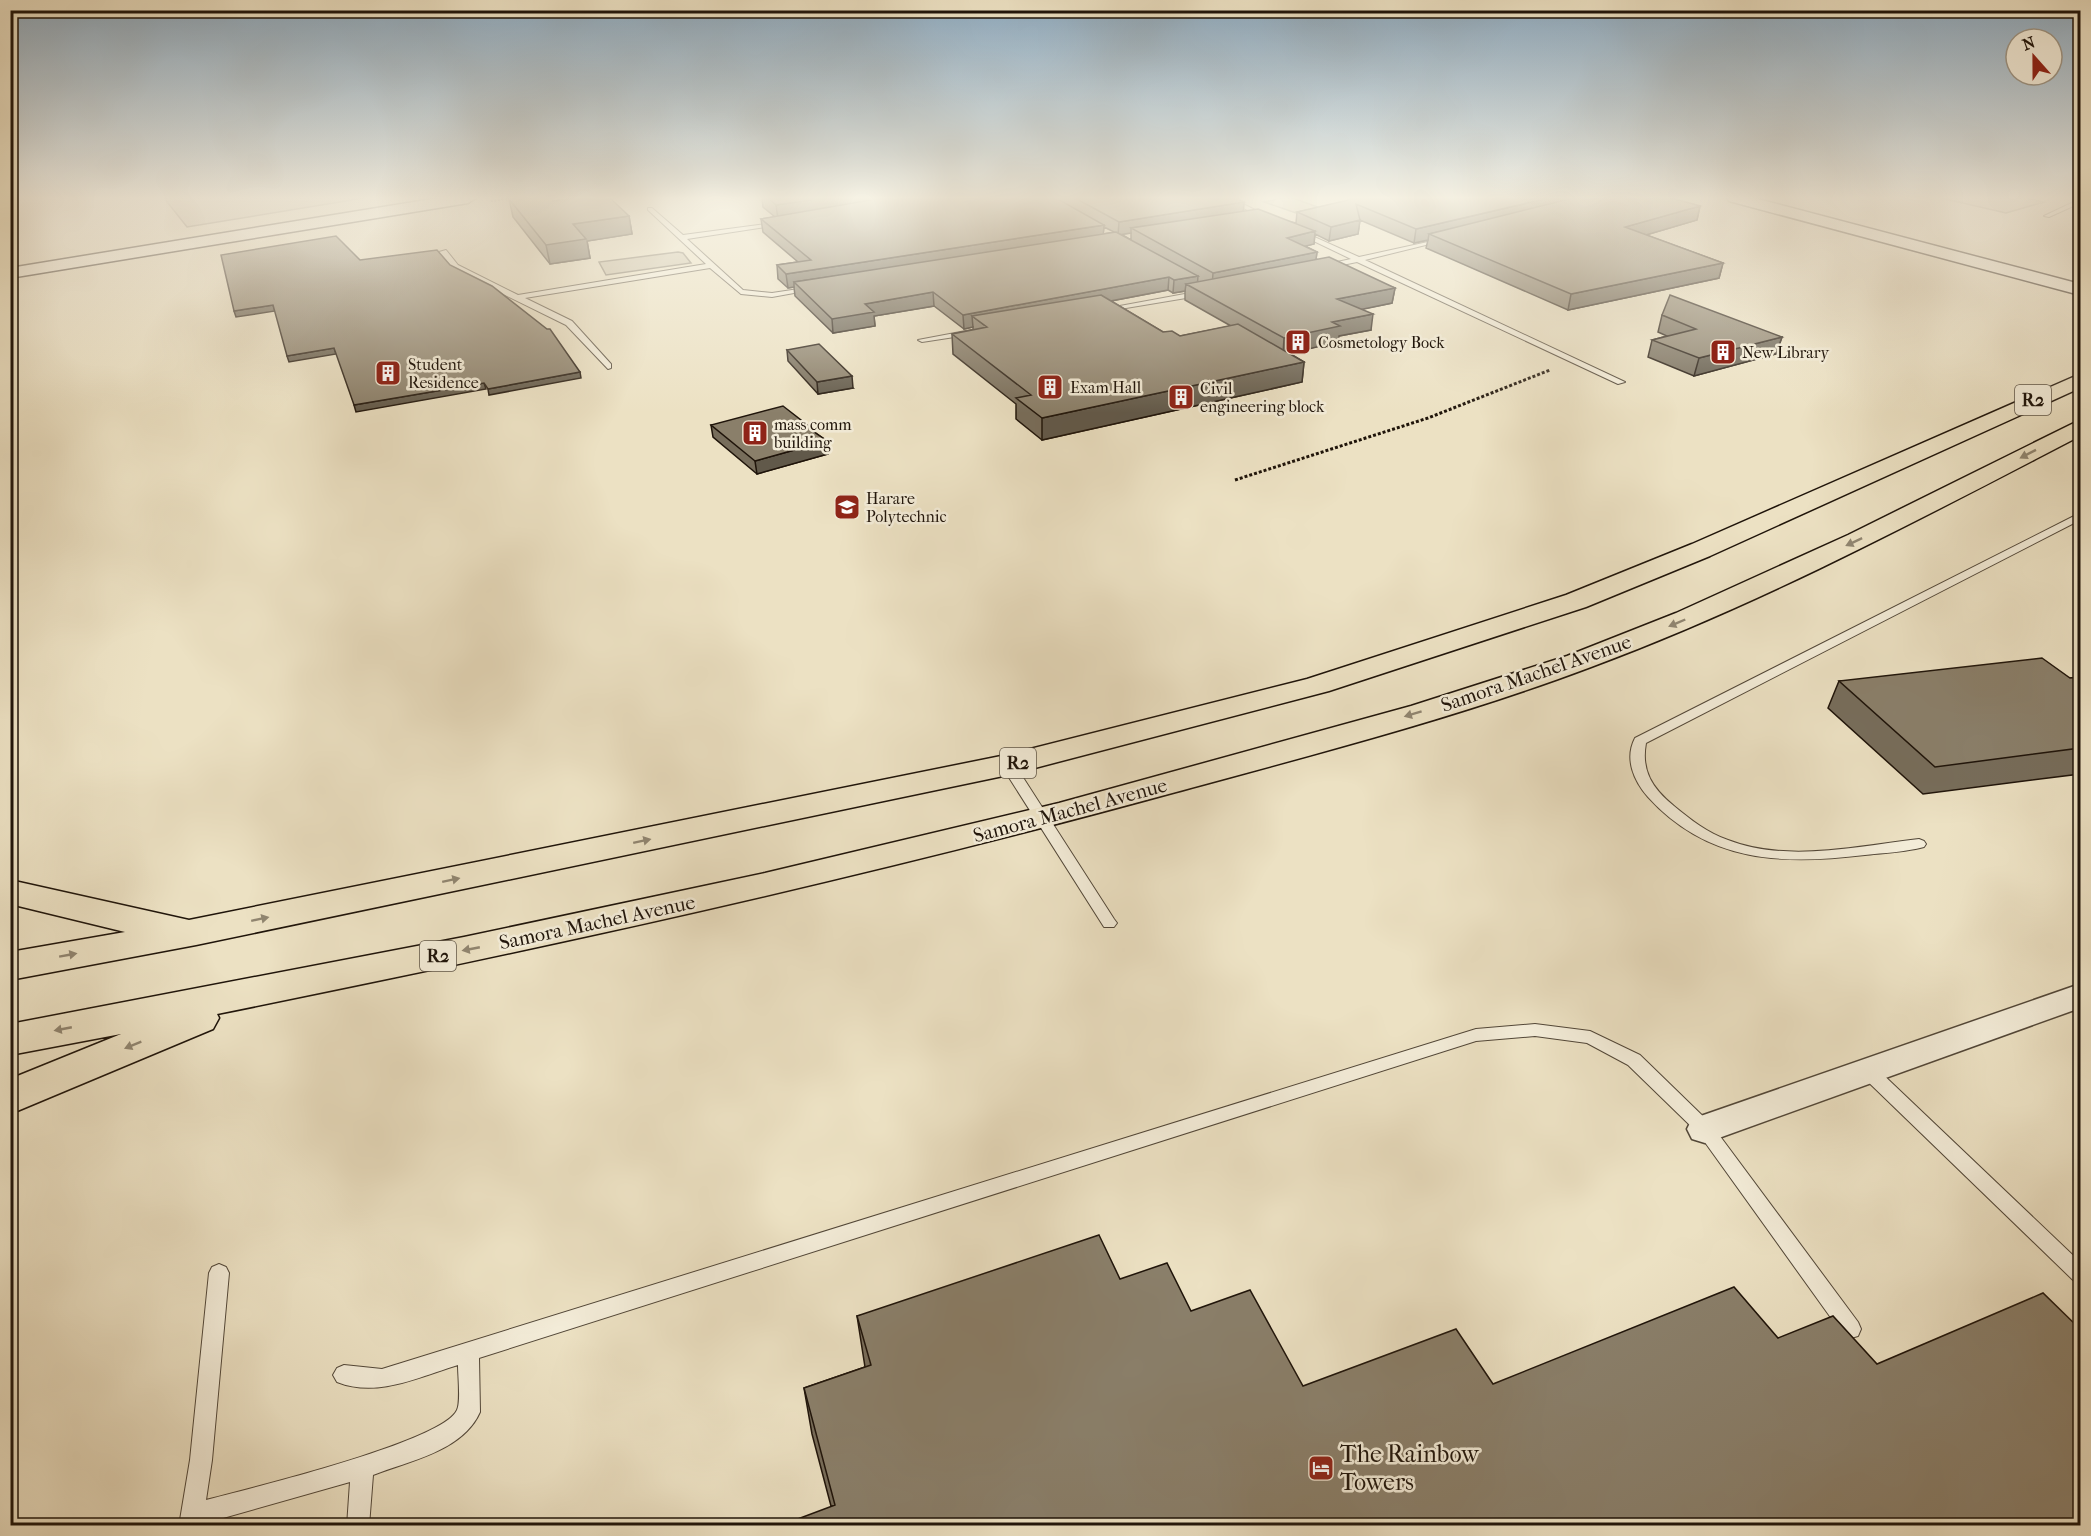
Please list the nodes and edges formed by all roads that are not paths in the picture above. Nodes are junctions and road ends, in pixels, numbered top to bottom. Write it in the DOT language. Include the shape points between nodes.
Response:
graph roads {
  1 [pos="30,270"];
  2 [pos="461,270"];
  3 [pos="686,270"];
  4 [pos="714,270"];
  5 [pos="1383,270"];
  6 [pos="2004,270"];
  7 [pos="10,273"];
  8 [pos="1200,286"];
  9 [pos="818,288"];
  10 [pos="2080,290"];
  11 [pos="519,297"];
  12 [pos="1095,311"];
  13 [pos="980,330"];
  14 [pos="922,340"];
  15 [pos="608,366"];
  16 [pos="2080,380"];
  17 [pos="1621,382"];
  18 [pos="2080,427"];
  19 [pos="2080,516"];
  20 [pos="1008,765"];
  21 [pos="1044,819"];
  22 [pos="1919,844"];
  23 [pos="10,892"];
  24 [pos="1109,923"];
  25 [pos="196,932"];
  26 [pos="10,966"];
  27 [pos="265,991"];
  28 [pos="2080,996"];
  29 [pos="10,1040"];
  30 [pos="1868,1071"];
  31 [pos="10,1097"];
  32 [pos="1705,1129"];
  33 [pos="219,1273"];
  34 [pos="2080,1274"];
  35 [pos="1851,1329"];
  36 [pos="468,1352"];
  37 [pos="344,1375"];
  38 [pos="362,1468"];
  39 [pos="191,1520"];
  40 [pos="358,1526"];
  1 -- 7 [label="main road"];
  2 -- 11 [label="lane"];
  3 -- 11 [label="lane"];
  4 -- 9 [label="lane" via="741,292 752,295"];
  5 -- 17 [label="lane"];
  6 -- 10 [label="main road"];
  8 -- 12 [label="lane" via="1211,291"];
  11 -- 15 [label="lane" via="569,323"];
  13 -- 14 [label="lane"];
  16 -- 20 [label="highway, R2" via="1701,550 1576,601 1318,685"];
  18 -- 21 [label="highway, Samora Machel Avenue / R2, one-way" via="1732,600 1624,645 1358,731"];
  19 -- 22 [label="lane" via="1640,741 1635,758 1642,783 1697,832 1733,850 1785,857"];
  20 -- 21 [label="lane"];
  25 -- 20 [label="highway, R2, one-way"];
  21 -- 24 [label="lane"];
  21 -- 27 [label="highway, Samora Machel Avenue / R2, one-way" via="611,921"];
  23 -- 25 [label="highway"];
  26 -- 25 [label="highway, R2, one-way"];
  27 -- 29 [label="highway, Samora Machel Avenue / R2, one-way"];
  27 -- 31 [label="highway, one-way"];
  28 -- 30 [label="street"];
  30 -- 32 [label="street"];
  30 -- 34 [label="lane"];
  32 -- 35 [label="lane"];
  32 -- 36 [label="lane" via="1634,1060 1590,1037 1534,1030 1476,1035"];
  33 -- 39 [label="lane" via="201,1460"];
  36 -- 37 [label="lane" via="382,1379"];
  36 -- 38 [label="lane" via="469,1412 459,1426 444,1437"];
  38 -- 39 [label="lane"];
  38 -- 40 [label="lane"];
}
